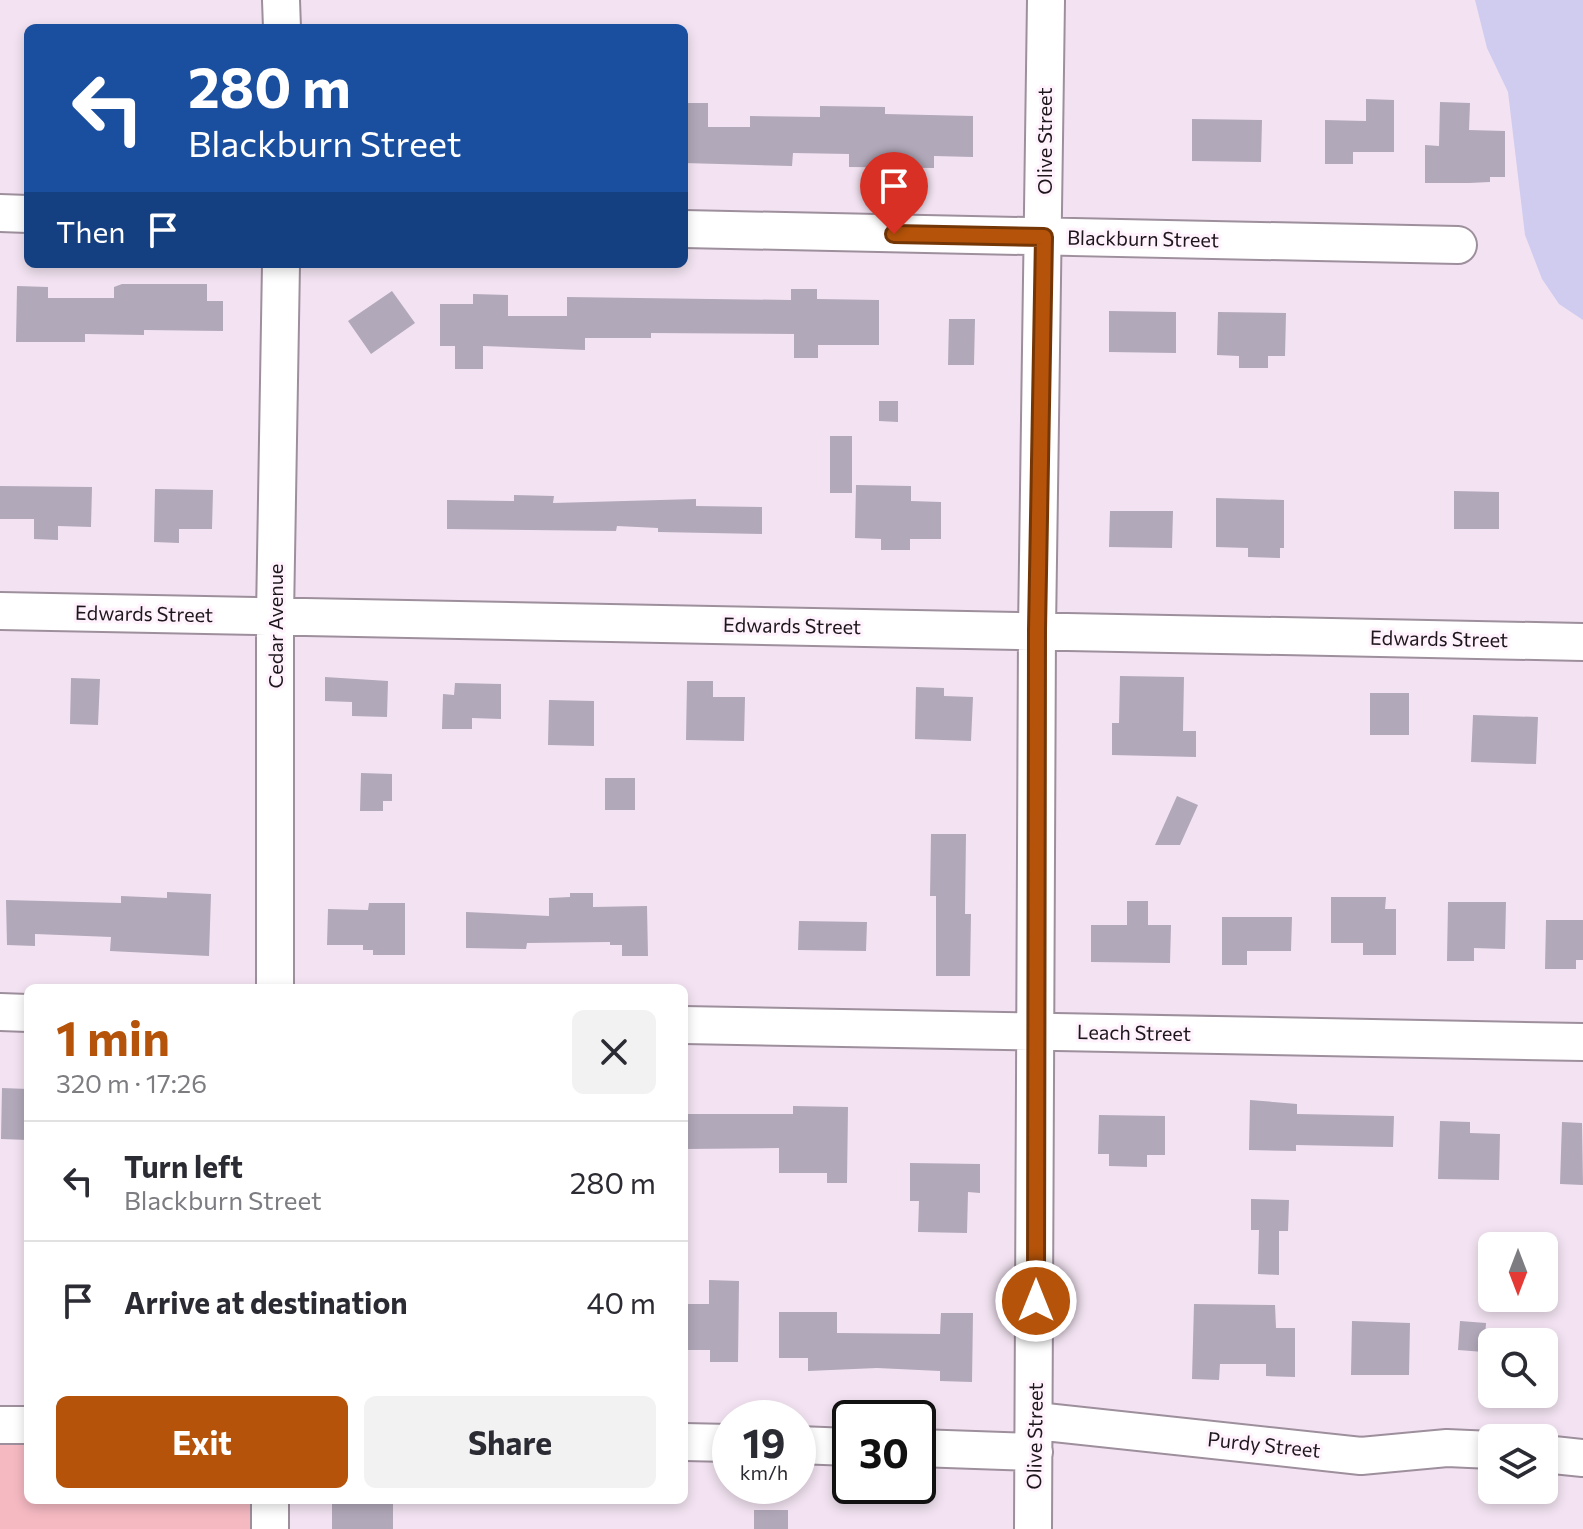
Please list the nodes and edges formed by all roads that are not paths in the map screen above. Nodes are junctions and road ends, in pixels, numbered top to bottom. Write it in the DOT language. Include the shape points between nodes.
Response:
graph roads {
  1 [pos="281,0"];
  2 [pos="1046,0"];
  3 [pos="282,24"];
  4 [pos="0,213"];
  5 [pos="24,214"];
  6 [pos="688,229"];
  7 [pos="1044,237"];
  8 [pos="1458,245"];
  9 [pos="281,268"];
  10 [pos="0,611"];
  11 [pos="275,616"];
  12 [pos="1037,630"];
  13 [pos="1583,642"];
  14 [pos="275,984"];
  15 [pos="0,1012"];
  16 [pos="24,1013"];
  17 [pos="688,1025"];
  18 [pos="1037,1031"];
  19 [pos="1583,1042"];
  20 [pos="0,1425"];
  21 [pos="24,1425"];
  22 [pos="1035,1436"];
  23 [pos="688,1442"];
  24 [pos="712,1443"];
  25 [pos="936,1446"];
  26 [pos="1478,1449"];
  27 [pos="1558,1455"];
  28 [pos="1583,1458"];
  29 [pos="270,1504"];
  30 [pos="270,1529"];
  31 [pos="1033,1529"];
  1 -- 3 [label="street"];
  2 -- 7 [label="street, Olive Street"];
  4 -- 5 [label="street"];
  6 -- 7 [label="street, Blackburn Street"];
  7 -- 8 [label="street, Blackburn Street"];
  7 -- 12 [label="street, Olive Street"];
  9 -- 11 [label="street, Cedar Avenue"];
  10 -- 11 [label="street, Edwards Street"];
  11 -- 12 [label="street, Edwards Street"];
  11 -- 14 [label="street, Cedar Avenue"];
  12 -- 13 [label="street, Edwards Street"];
  12 -- 18 [label="street, Olive Street"];
  15 -- 16 [label="street"];
  17 -- 18 [label="street, Leach Street"];
  18 -- 19 [label="street, Leach Street"];
  18 -- 22 [label="street, Olive Street"];
  20 -- 21 [label="street"];
  22 -- 25 [label="street, Purdy Street"];
  22 -- 26 [label="street, Purdy Street" via="1361,1456"];
  22 -- 31 [label="street, Olive Street"];
  23 -- 24 [label="street"];
  27 -- 28 [label="street"];
  29 -- 30 [label="street"];
}
